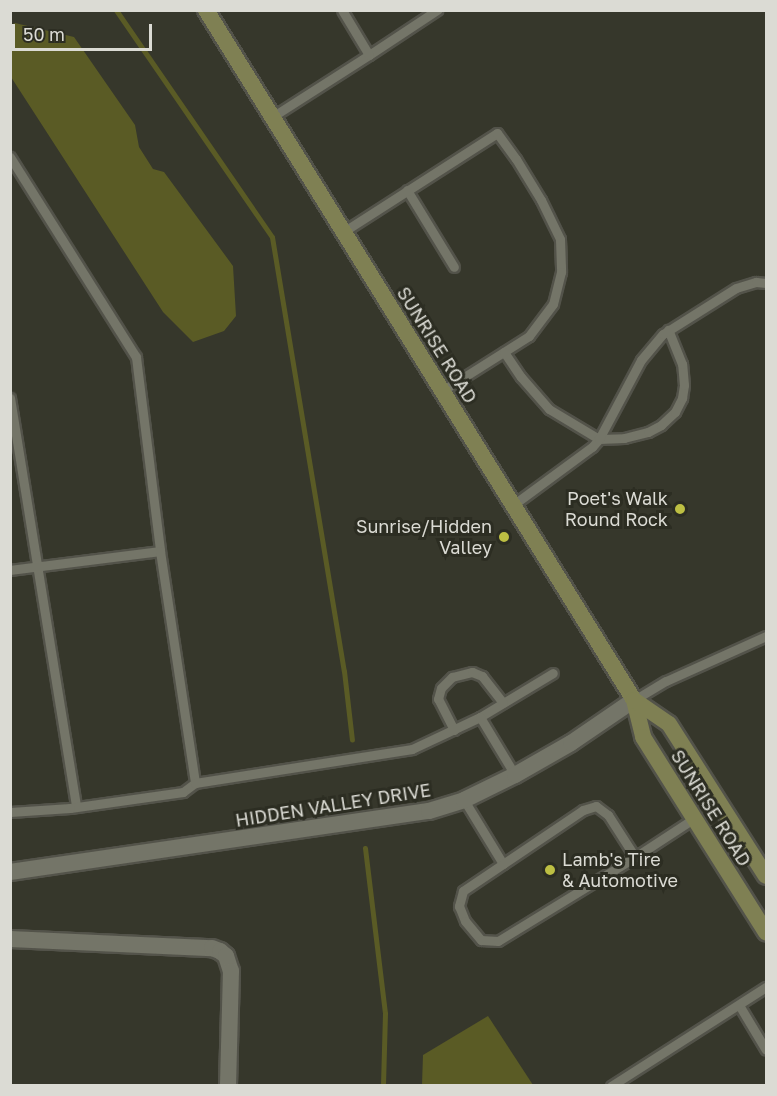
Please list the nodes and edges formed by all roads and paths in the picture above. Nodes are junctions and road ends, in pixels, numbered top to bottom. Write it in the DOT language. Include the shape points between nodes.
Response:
graph roads {
  1 [pos="206,10"];
  2 [pos="342,10"];
  3 [pos="437,10"];
  4 [pos="369,55"];
  5 [pos="272,117"];
  6 [pos="10,157"];
  7 [pos="407,190"];
  8 [pos="343,232"];
  9 [pos="454,267"];
  10 [pos="766,283"];
  11 [pos="668,330"];
  12 [pos="504,352"];
  13 [pos="442,391"];
  14 [pos="10,398"];
  15 [pos="599,439"];
  16 [pos="513,505"];
  17 [pos="160,551"];
  18 [pos="40,566"];
  19 [pos="10,570"];
  20 [pos="766,636"];
  21 [pos="553,673"];
  22 [pos="634,700"];
  23 [pos="502,703"];
  24 [pos="480,717"];
  25 [pos="454,730"];
  26 [pos="515,775"];
  27 [pos="195,783"];
  28 [pos="464,800"];
  29 [pos="76,807"];
  30 [pos="10,812"];
  31 [pos="693,819"];
  32 [pos="635,857"];
  33 [pos="503,864"];
  34 [pos="10,872"];
  35 [pos="766,876"];
  36 [pos="766,932"];
  37 [pos="10,939"];
  38 [pos="766,987"];
  39 [pos="739,1005"];
  40 [pos="766,1050"];
  41 [pos="228,1086"];
  42 [pos="611,1086"];
  1 -- 5 [label="main road, SUNRISE ROAD"];
  2 -- 4 [label="lane"];
  3 -- 4 [label="lane"];
  4 -- 5 [label="lane"];
  5 -- 8 [label="main road, SUNRISE ROAD"];
  6 -- 17 [label="lane" via="136,357"];
  7 -- 8 [label="lane"];
  7 -- 9 [label="lane"];
  7 -- 12 [label="lane" via="497,133 536,192 560,239 561,272 552,303 530,336"];
  8 -- 13 [label="main road, SUNRISE ROAD"];
  10 -- 11 [label="lane" via="736,288"];
  11 -- 15 [label="lane" via="641,360"];
  11 -- 15 [label="lane" via="680,356 684,385 675,412 648,432"];
  12 -- 13 [label="lane"];
  12 -- 15 [label="lane" via="549,409"];
  13 -- 16 [label="main road, SUNRISE ROAD"];
  14 -- 18 [label="lane"];
  15 -- 16 [label="lane"];
  16 -- 22 [label="main road, SUNRISE ROAD"];
  17 -- 18 [label="lane"];
  17 -- 27 [label="lane"];
  18 -- 19 [label="lane"];
  18 -- 29 [label="lane"];
  20 -- 22 [label="lane" via="666,681"];
  21 -- 23 [label="lane"];
  22 -- 26 [label="street, HIDDEN VALLEY DRIVE"];
  22 -- 31 [label="main road, SUNRISE ROAD" via="643,737"];
  22 -- 35 [label="main road, SUNRISE ROAD" via="669,724"];
  23 -- 24 [label="lane"];
  23 -- 25 [label="lane" via="482,676 472,672 452,677 441,688 438,699"];
  24 -- 25 [label="lane"];
  24 -- 26 [label="lane"];
  25 -- 27 [label="lane" via="412,749"];
  26 -- 28 [label="street, HIDDEN VALLEY DRIVE"];
  27 -- 29 [label="lane" via="183,792"];
  28 -- 33 [label="lane"];
  28 -- 34 [label="street, HIDDEN VALLEY DRIVE" via="417,812"];
  29 -- 30 [label="lane"];
  31 -- 32 [label="lane"];
  31 -- 36 [label="main road, SUNRISE ROAD"];
  32 -- 33 [label="lane" via="608,815 596,806 583,810"];
  32 -- 33 [label="lane" via="498,941 481,939 465,921 459,906 463,891"];
  37 -- 41 [label="street" via="220,951 231,971"];
  38 -- 39 [label="lane"];
  39 -- 40 [label="lane"];
  39 -- 42 [label="lane"];
}
